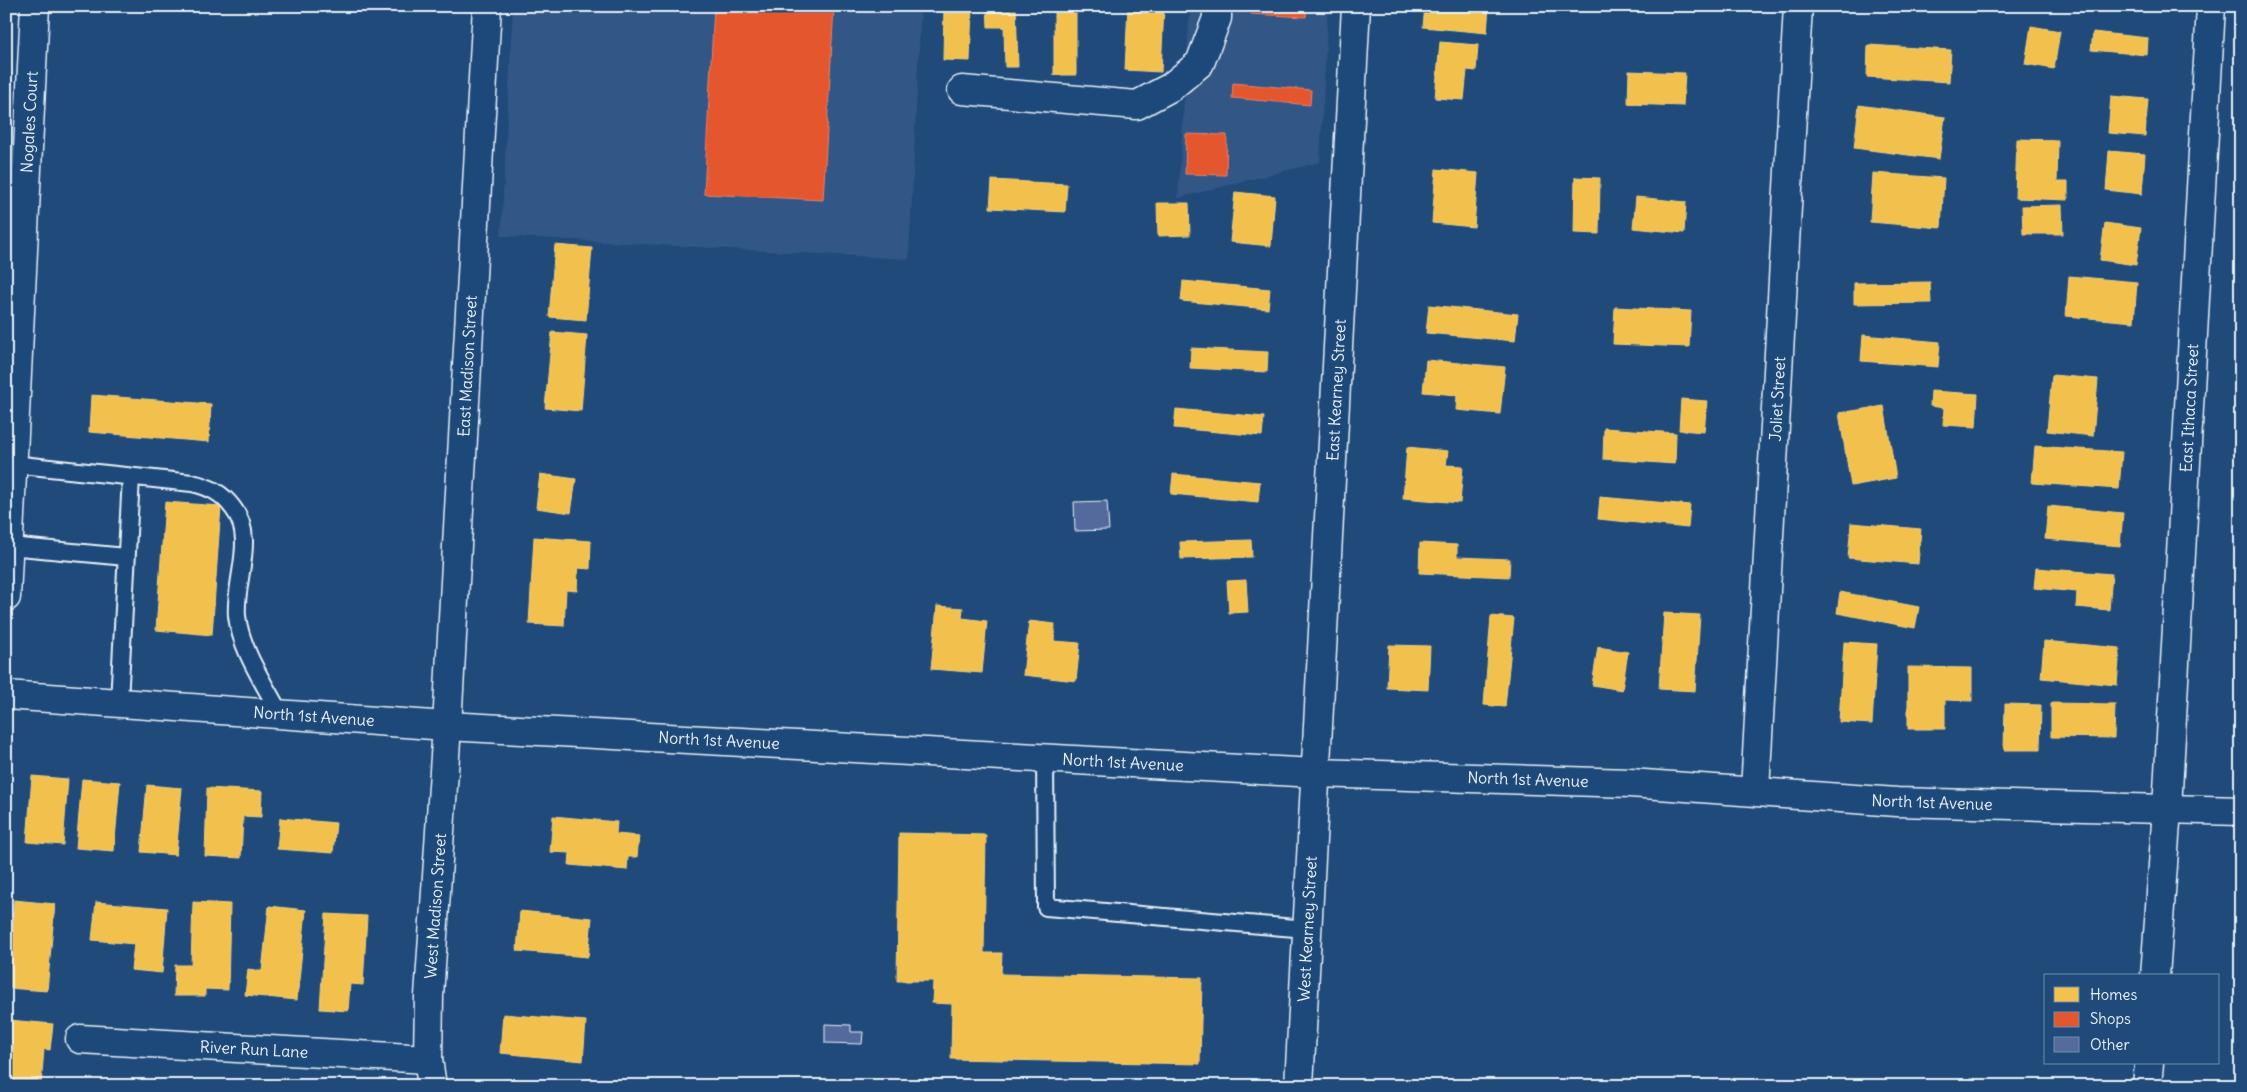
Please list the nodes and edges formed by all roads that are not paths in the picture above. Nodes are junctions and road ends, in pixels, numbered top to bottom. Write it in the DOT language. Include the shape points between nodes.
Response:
graph roads {
  1 [pos="35,6"];
  2 [pos="487,6"];
  3 [pos="1217,6"];
  4 [pos="1356,6"];
  5 [pos="1798,6"];
  6 [pos="2211,6"];
  7 [pos="962,90"];
  8 [pos="12,464"];
  9 [pos="131,477"];
  10 [pos="9,546"];
  11 [pos="126,557"];
  12 [pos="6,597"];
  13 [pos="6,694"];
  14 [pos="119,702"];
  15 [pos="280,714"];
  16 [pos="447,726"];
  17 [pos="1046,758"];
  18 [pos="1316,773"];
  19 [pos="1755,791"];
  20 [pos="2167,809"];
  21 [pos="2241,811"];
  22 [pos="1307,928"];
  23 [pos="2155,974"];
  24 [pos="80,1039"];
  25 [pos="428,1059"];
  26 [pos="2149,1064"];
  27 [pos="432,1086"];
  28 [pos="1299,1086"];
  29 [pos="2147,1086"];
  1 -- 8 [label="street, Nogales Court"];
  2 -- 16 [label="street, East Madison Street"];
  3 -- 7 [label="street" via="1217,18 1200,63 1171,87 1137,105"];
  4 -- 18 [label="street, East Kearney Street"];
  5 -- 19 [label="street, Joliet Street"];
  6 -- 20 [label="street, East Ithaca Street"];
  8 -- 9 [label="lane"];
  8 -- 10 [label="street, Nogales Court"];
  9 -- 11 [label="lane"];
  9 -- 15 [label="lane" via="208,487 226,498 240,516 245,531 237,616 242,640"];
  10 -- 11 [label="lane"];
  10 -- 12 [label="street, Nogales Court"];
  11 -- 14 [label="lane"];
  13 -- 14 [label="street, North 1st Avenue"];
  14 -- 15 [label="street, North 1st Avenue"];
  15 -- 16 [label="street, North 1st Avenue"];
  16 -- 17 [label="street, North 1st Avenue"];
  16 -- 25 [label="street, West Madison Street" via="429,996"];
  17 -- 18 [label="street, North 1st Avenue"];
  17 -- 22 [label="lane" via="1046,907"];
  18 -- 19 [label="street, North 1st Avenue" via="1630,783"];
  18 -- 22 [label="street, West Kearney Street"];
  19 -- 20 [label="street, North 1st Avenue" via="1897,802"];
  20 -- 21 [label="street, North 1st Avenue"];
  20 -- 23 [label="street, East Ithaca Street"];
  22 -- 28 [label="street, West Kearney Street"];
  24 -- 25 [label="street, River Run Lane"];
  25 -- 27 [label="street, West Madison Street"];
  26 -- 29 [label="street"];
}
